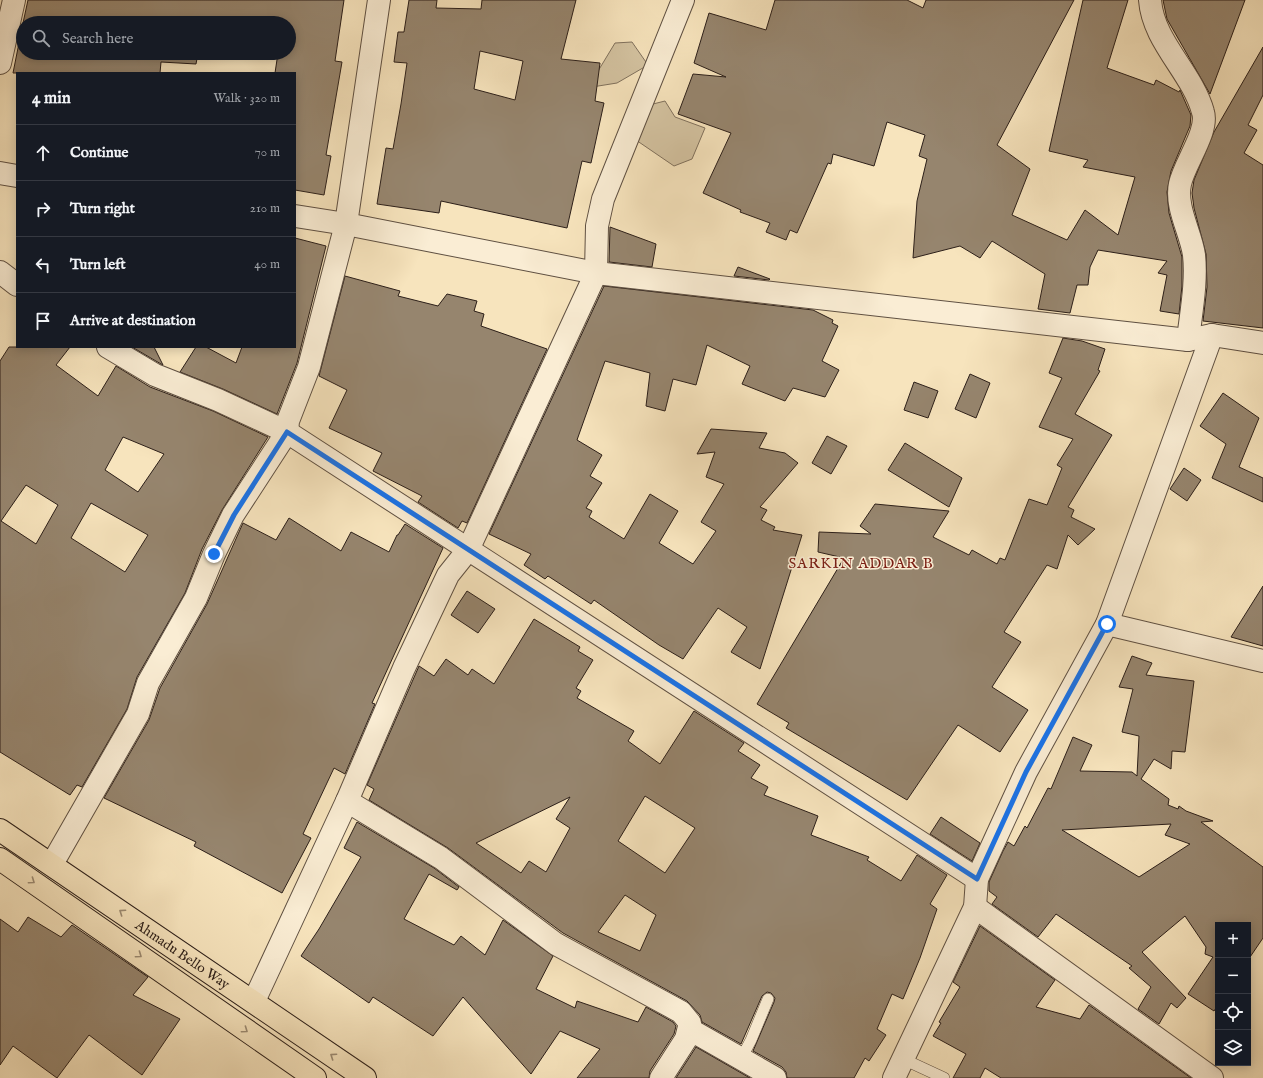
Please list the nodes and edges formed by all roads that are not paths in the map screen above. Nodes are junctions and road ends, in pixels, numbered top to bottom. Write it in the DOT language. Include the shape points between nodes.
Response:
graph roads {
  1 [pos="14,0"];
  2 [pos="379,0"];
  3 [pos="683,0"];
  4 [pos="1150,0"];
  5 [pos="0,64"];
  6 [pos="0,173"];
  7 [pos="16,176"];
  8 [pos="296,216"];
  9 [pos="346,224"];
  10 [pos="0,272"];
  11 [pos="596,273"];
  12 [pos="16,284"];
  13 [pos="1212,335"];
  14 [pos="1188,340"];
  15 [pos="1263,343"];
  16 [pos="110,348"];
  17 [pos="287,432"];
  18 [pos="468,550"];
  19 [pos="1107,624"];
  20 [pos="1263,661"];
  21 [pos="347,801"];
  22 [pos="0,830"];
  23 [pos="0,858"];
  24 [pos="52,864"];
  25 [pos="977,879"];
  26 [pos="975,907"];
  27 [pos="768,998"];
  28 [pos="254,1001"];
  29 [pos="689,1029"];
  30 [pos="741,1059"];
  31 [pos="898,1068"];
  32 [pos="315,1078"];
  33 [pos="365,1078"];
  34 [pos="661,1078"];
  35 [pos="775,1078"];
  36 [pos="944,1078"];
  37 [pos="1212,1078"];
  1 -- 5 [label="street"];
  2 -- 9 [label="street"];
  3 -- 11 [label="street" via="603,198 597,226"];
  4 -- 14 [label="street" via="1155,24 1204,114 1202,128 1180,185 1181,209 1194,254"];
  6 -- 7 [label="street"];
  8 -- 9 [label="street"];
  9 -- 11 [label="street"];
  9 -- 17 [label="street" via="309,367 288,421"];
  10 -- 12 [label="street"];
  11 -- 14 [label="street"];
  11 -- 18 [label="street"];
  13 -- 14 [label="street"];
  13 -- 15 [label="street"];
  13 -- 19 [label="street"];
  16 -- 17 [label="street" via="155,375 218,400"];
  17 -- 18 [label="street"];
  17 -- 24 [label="street" via="234,515 196,598 148,683 138,714"];
  18 -- 21 [label="street" via="448,575 404,668"];
  18 -- 25 [label="street"];
  19 -- 20 [label="street"];
  19 -- 25 [label="street" via="1026,772"];
  21 -- 28 [label="street"];
  21 -- 29 [label="street" via="440,858 556,944 681,1012 690,1023"];
  22 -- 24 [label="highway, Ahmadu Bello Way"];
  23 -- 32 [label="highway, Ahmadu Bello Way, one-way"];
  28 -- 24 [label="highway, Ahmadu Bello Way, one-way"];
  25 -- 26 [label="street"];
  26 -- 31 [label="street"];
  26 -- 37 [label="street"];
  27 -- 30 [label="lane"];
  33 -- 28 [label="highway, Ahmadu Bello Way, one-way"];
  29 -- 30 [label="street"];
  29 -- 34 [label="street" via="686,1039"];
  30 -- 35 [label="street"];
  31 -- 36 [label="lane"];
}
